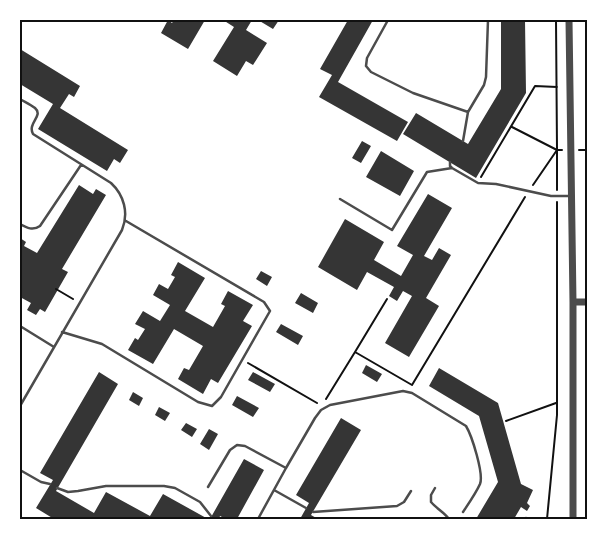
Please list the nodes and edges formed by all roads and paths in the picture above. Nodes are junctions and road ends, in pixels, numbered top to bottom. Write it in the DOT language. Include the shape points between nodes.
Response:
graph roads {
  1 [pos="388,20"];
  2 [pos="488,20"];
  3 [pos="556,20"];
  4 [pos="569,20"];
  5 [pos="557,47"];
  6 [pos="557,87"];
  7 [pos="20,99"];
  8 [pos="468,112"];
  9 [pos="512,126"];
  10 [pos="463,141"];
  11 [pos="557,150"];
  12 [pos="450,162"];
  13 [pos="80,164"];
  14 [pos="452,168"];
  15 [pos="478,183"];
  16 [pos="529,191"];
  17 [pos="557,196"];
  18 [pos="572,196"];
  19 [pos="340,199"];
  20 [pos="126,221"];
  21 [pos="20,224"];
  22 [pos="56,289"];
  23 [pos="387,299"];
  24 [pos="75,300"];
  25 [pos="573,302"];
  26 [pos="587,302"];
  27 [pos="20,326"];
  28 [pos="62,332"];
  29 [pos="54,347"];
  30 [pos="355,352"];
  31 [pos="242,360"];
  32 [pos="21,403"];
  33 [pos="557,403"];
  34 [pos="506,421"];
  35 [pos="286,468"];
  36 [pos="20,470"];
  37 [pos="50,484"];
  38 [pos="208,487"];
  39 [pos="57,488"];
  40 [pos="435,488"];
  41 [pos="274,490"];
  42 [pos="411,491"];
  43 [pos="306,508"];
  44 [pos="313,512"];
  45 [pos="463,512"];
  46 [pos="212,516"];
  47 [pos="258,519"];
  48 [pos="449,519"];
  49 [pos="547,519"];
  50 [pos="573,519"];
  1 -- 8 [label="lane" via="367,58 366,66 371,72 413,93"];
  2 -- 8 [label="lane" via="486,77"];
  3 -- 5 [label="path"];
  4 -- 18 [label="street"];
  6 -- 9 [label="path" via="535,86"];
  7 -- 13 [label="lane" via="37,111 31,132"];
  8 -- 10 [label="lane"];
  9 -- 11 [label="path"];
  9 -- 15 [label="path"];
  11 -- 16 [label="path"];
  11 -- 17 [label="path"];
  12 -- 14 [label="lane"];
  13 -- 20 [label="lane" via="117,189 124,204"];
  13 -- 21 [label="lane" via="40,226 32,229"];
  14 -- 15 [label="lane"];
  14 -- 19 [label="lane" via="427,172 392,230"];
  15 -- 16 [label="lane"];
  16 -- 17 [label="lane"];
  16 -- 30 [label="path" via="412,385"];
  17 -- 18 [label="lane"];
  17 -- 33 [label="path"];
  18 -- 25 [label="street"];
  20 -- 28 [label="lane"];
  20 -- 31 [label="lane" via="264,302 270,311"];
  22 -- 24 [label="path"];
  23 -- 30 [label="path"];
  25 -- 26 [label="street"];
  25 -- 50 [label="street"];
  27 -- 29 [label="lane"];
  28 -- 29 [label="lane"];
  28 -- 31 [label="lane" via="102,344 198,402 212,406 221,397"];
  29 -- 32 [label="lane"];
  30 -- 31 [label="path" via="322,406"];
  33 -- 34 [label="path"];
  33 -- 49 [label="path"];
  35 -- 38 [label="lane" via="237,445 230,450"];
  35 -- 41 [label="lane"];
  35 -- 45 [label="lane" via="321,410 330,405 403,391 412,393 466,426 470,433 481,482"];
  36 -- 37 [label="lane"];
  39 -- 46 [label="lane" via="68,492 106,486 164,486 175,488 200,502"];
  40 -- 48 [label="lane" via="431,502"];
  41 -- 43 [label="lane"];
  41 -- 47 [label="lane"];
  42 -- 44 [label="lane" via="397,506"];
}
